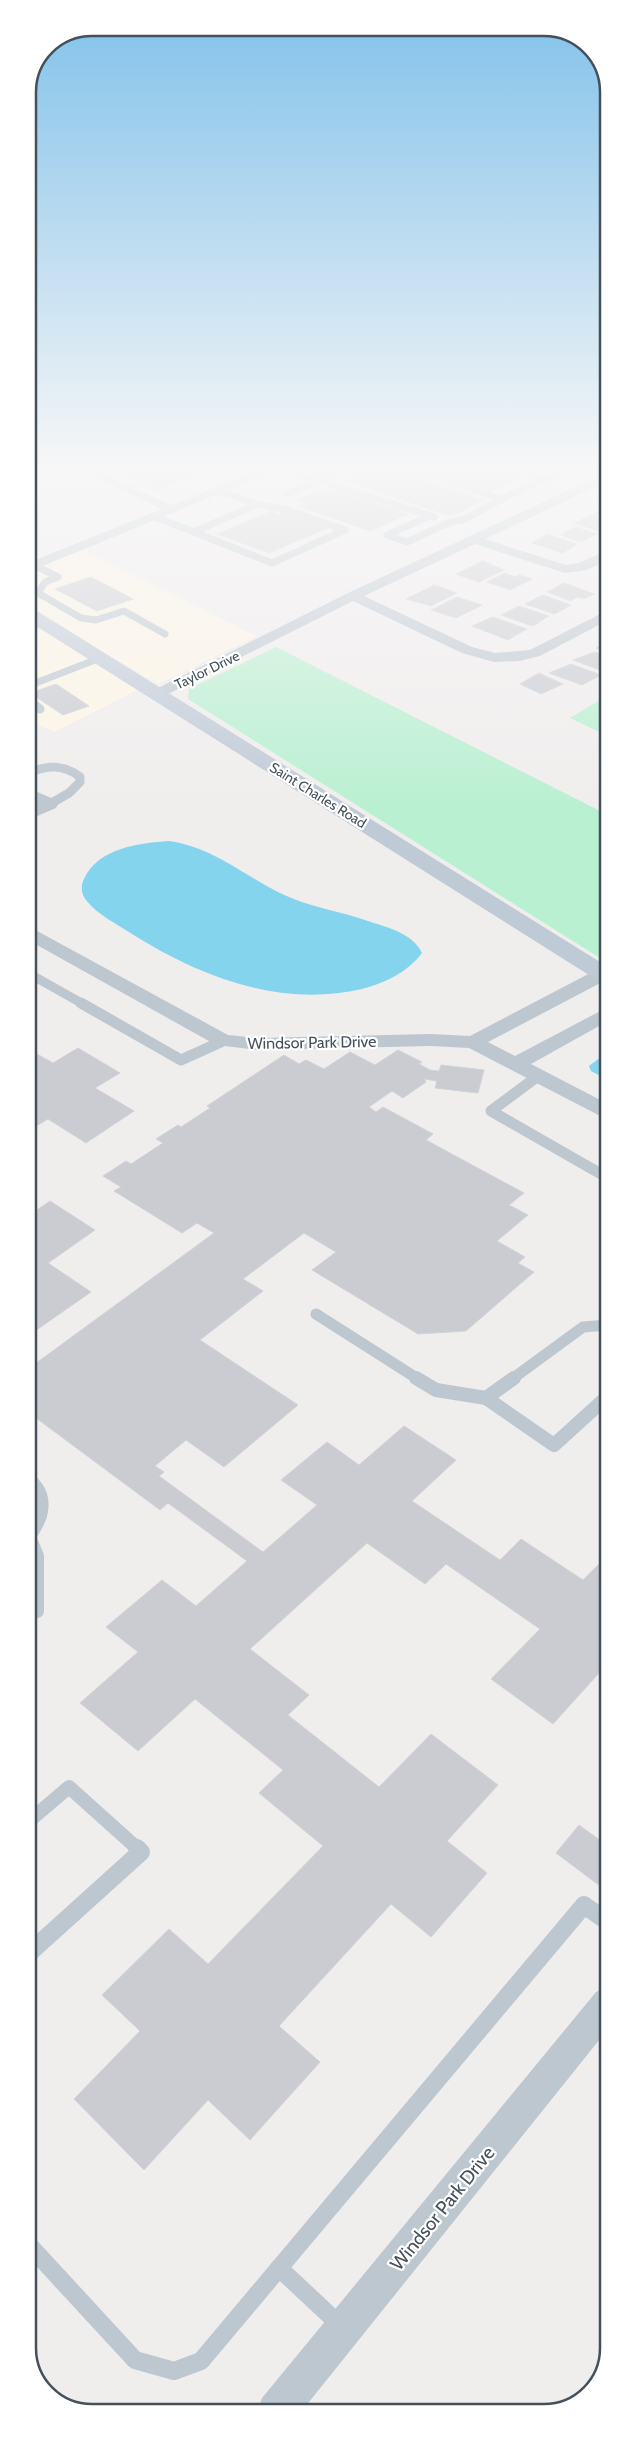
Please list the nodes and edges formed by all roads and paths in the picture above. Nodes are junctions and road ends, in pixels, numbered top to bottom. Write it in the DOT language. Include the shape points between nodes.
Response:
graph roads {
  1 [pos="45,582"];
  2 [pos="383,582"];
  3 [pos="353,596"];
  4 [pos="36,618"];
  5 [pos="600,618"];
  6 [pos="165,634"];
  7 [pos="100,658"];
  8 [pos="36,683"];
  9 [pos="157,694"];
  10 [pos="36,705"];
  11 [pos="40,708"];
  12 [pos="36,770"];
  13 [pos="36,797"];
  14 [pos="50,804"];
  15 [pos="36,811"];
  16 [pos="36,937"];
  17 [pos="600,971"];
  18 [pos="36,977"];
  19 [pos="600,978"];
  20 [pos="600,1017"];
  21 [pos="223,1041"];
  22 [pos="473,1042"];
  23 [pos="516,1064"];
  24 [pos="538,1076"];
  25 [pos="600,1109"];
  26 [pos="600,1173"];
  27 [pos="316,1314"];
  28 [pos="600,1326"];
  29 [pos="486,1398"];
  30 [pos="600,1403"];
  31 [pos="36,1488"];
  32 [pos="36,1528"];
  33 [pos="36,1554"];
  34 [pos="36,1611"];
  35 [pos="36,1815"];
  36 [pos="600,1916"];
  37 [pos="36,1947"];
  38 [pos="600,2013"];
  39 [pos="36,2253"];
  40 [pos="279,2268"];
  41 [pos="344,2329"];
  42 [pos="283,2404"];
  1 -- 6 [label="lane" via="38,593 81,618 96,620 124,611"];
  2 -- 3 [label="street, Taylor Drive"];
  3 -- 5 [label="street" via="467,650 494,658 534,653"];
  3 -- 9 [label="street, Taylor Drive"];
  4 -- 7 [label="street, Saint Charles Road"];
  7 -- 8 [label="lane"];
  7 -- 9 [label="street, Saint Charles Road"];
  9 -- 17 [label="street, Saint Charles Road"];
  10 -- 11 [label="lane"];
  12 -- 14 [label="lane" via="59,767 80,777 80,782 69,793"];
  13 -- 14 [label="street"];
  14 -- 15 [label="street"];
  16 -- 21 [label="street, Windsor Park Drive"];
  18 -- 21 [label="lane" via="181,1060"];
  19 -- 22 [label="street"];
  20 -- 23 [label="street"];
  21 -- 22 [label="street, Windsor Park Drive" via="259,1044"];
  22 -- 23 [label="street, Windsor Park Drive"];
  23 -- 24 [label="street, Windsor Park Drive"];
  24 -- 25 [label="street, Windsor Park Drive"];
  24 -- 26 [label="lane" via="491,1111"];
  27 -- 29 [label="lane" via="436,1390"];
  28 -- 29 [label="lane" via="583,1327"];
  29 -- 30 [label="lane" via="554,1445"];
  31 -- 32 [label="lane" via="43,1502 43,1514"];
  33 -- 34 [label="lane"];
  35 -- 37 [label="lane" via="69,1787 141,1852"];
  36 -- 40 [label="lane" via="584,1905"];
  38 -- 41 [label="street, Windsor Park Drive"];
  39 -- 40 [label="lane" via="135,2360 174,2372 201,2361"];
  40 -- 41 [label="lane"];
  41 -- 42 [label="street, Windsor Park Drive"];
}
